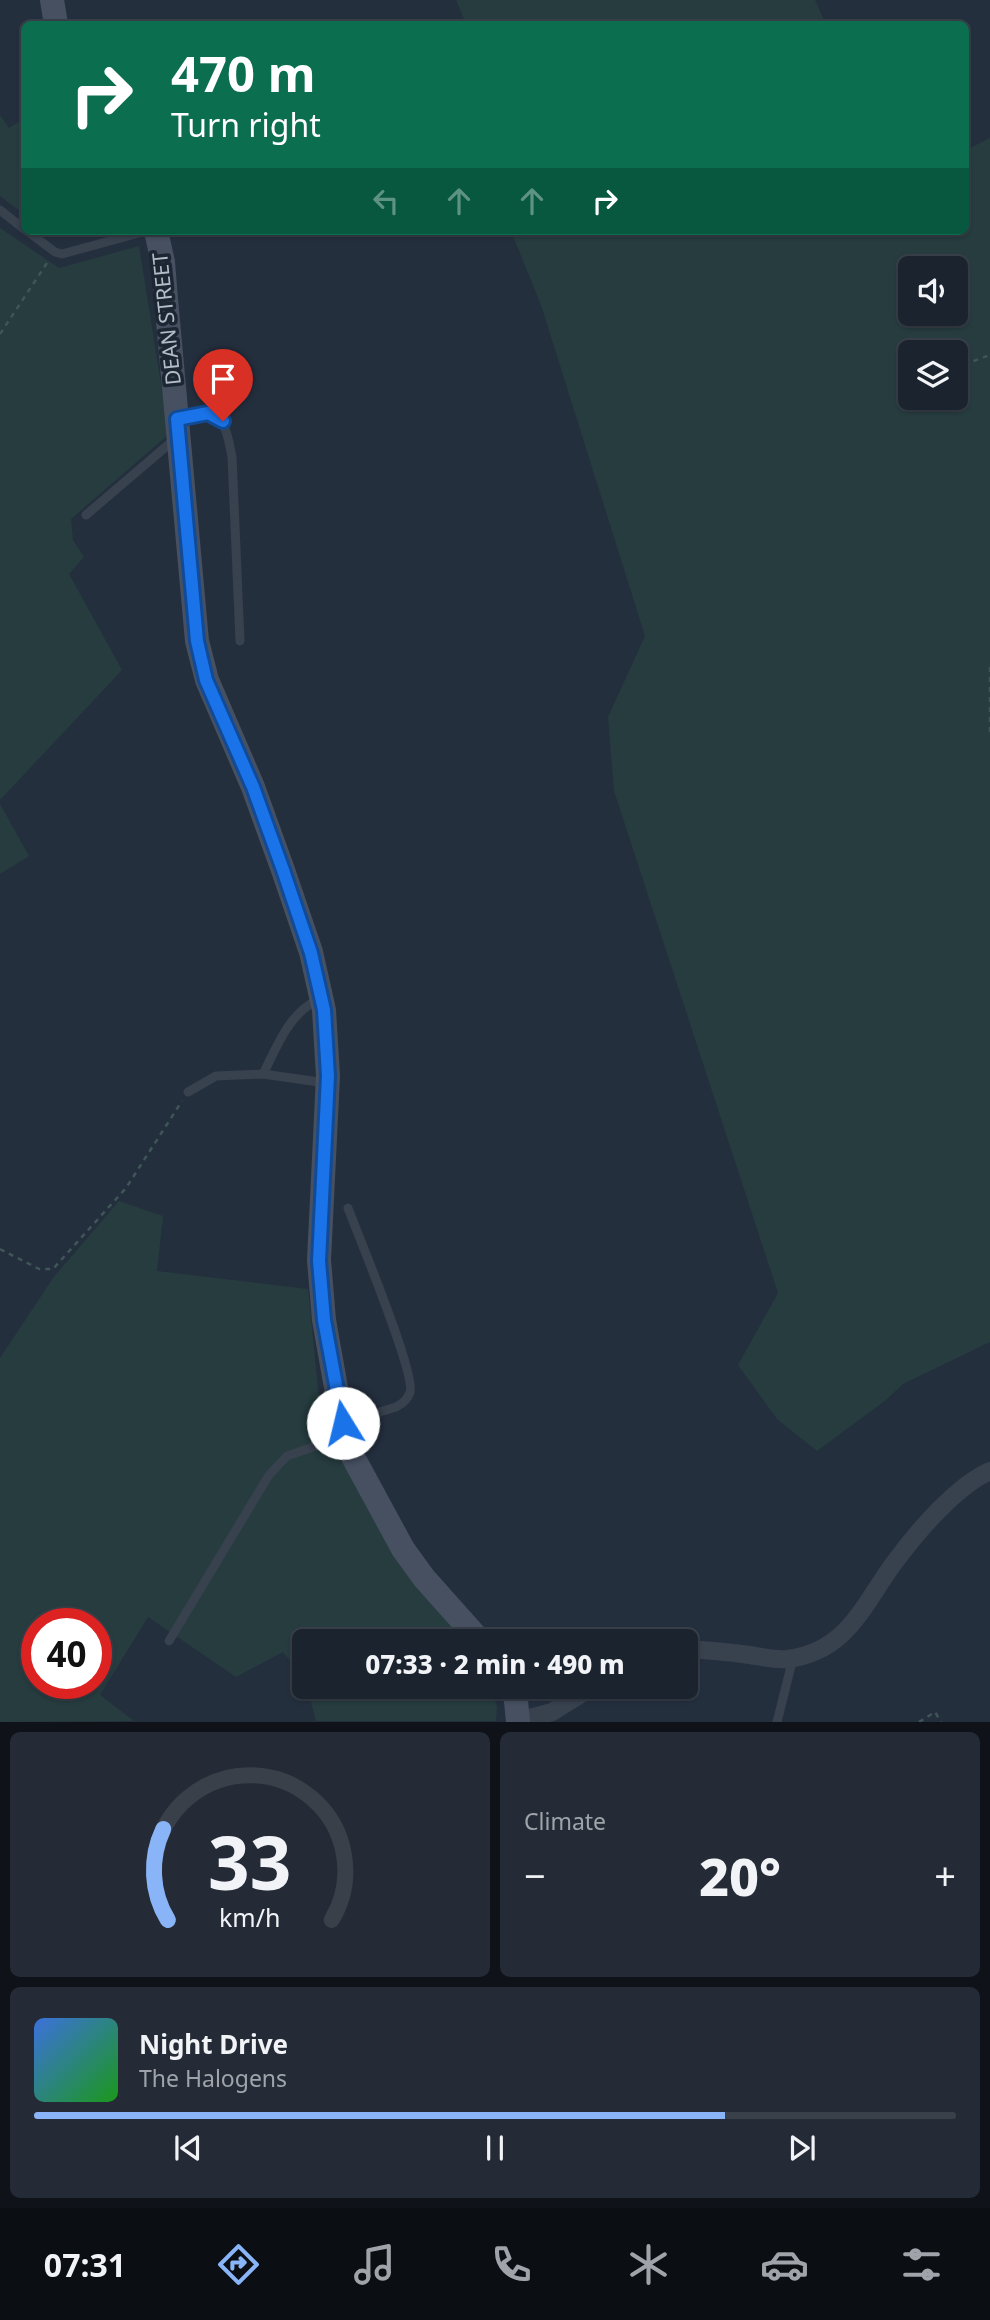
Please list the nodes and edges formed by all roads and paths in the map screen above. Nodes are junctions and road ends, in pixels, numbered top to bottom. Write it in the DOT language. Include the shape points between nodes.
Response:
graph roads {
  1 [pos="52,0"];
  2 [pos="56,21"];
  3 [pos="0,210"];
  4 [pos="21,226"];
  5 [pos="33,235"];
  6 [pos="133,235"];
  7 [pos="157,235"];
  8 [pos="55,252"];
  9 [pos="0,334"];
  10 [pos="990,355"];
  11 [pos="968,367"];
  12 [pos="177,428"];
  13 [pos="86,514"];
  14 [pos="240,642"];
  15 [pos="990,667"];
  16 [pos="990,734"];
  17 [pos="321,997"];
  18 [pos="263,1074"];
  19 [pos="328,1083"];
  20 [pos="188,1092"];
  21 [pos="348,1208"];
  22 [pos="0,1249"];
  23 [pos="343,1427"];
  24 [pos="990,1471"];
  25 [pos="469,1629"];
  26 [pos="169,1641"];
  27 [pos="698,1649"];
  28 [pos="793,1658"];
  29 [pos="516,1699"];
  30 [pos="573,1699"];
  31 [pos="518,1721"];
  32 [pos="777,1721"];
  33 [pos="919,1721"];
  34 [pos="941,1721"];
  1 -- 2 [label="street"];
  3 -- 4 [label="lane"];
  5 -- 8 [label="lane"];
  6 -- 8 [label="lane" via="73,253"];
  7 -- 12 [label="street, DEAN STREET"];
  8 -- 9 [label="path"];
  10 -- 11 [label="path"];
  12 -- 13 [label="lane"];
  12 -- 14 [label="lane" via="208,413 223,421 227,430"];
  12 -- 17 [label="street, DEAN STREET" via="197,641 206,680 253,787 311,953"];
  15 -- 16 [label="path"];
  17 -- 18 [label="lane" via="289,1022"];
  17 -- 19 [label="street, DEAN STREET"];
  18 -- 19 [label="lane"];
  18 -- 20 [label="lane" via="216,1076"];
  19 -- 23 [label="street, DEAN STREET" via="319,1261"];
  20 -- 22 [label="path" via="126,1188 53,1269 39,1269"];
  21 -- 23 [label="lane" via="395,1331 411,1390 403,1404"];
  23 -- 25 [label="street, DEAN STREET" via="346,1444 403,1549"];
  23 -- 26 [label="lane" via="316,1446 287,1456 269,1475"];
  24 -- 28 [label="street" via="964,1488 917,1536 843,1634 823,1648"];
  27 -- 28 [label="street"];
  28 -- 32 [label="lane"];
  29 -- 31 [label="street"];
  30 -- 31 [label="street" via="552,1712"];
  33 -- 34 [label="path" via="935,1712"];
}
